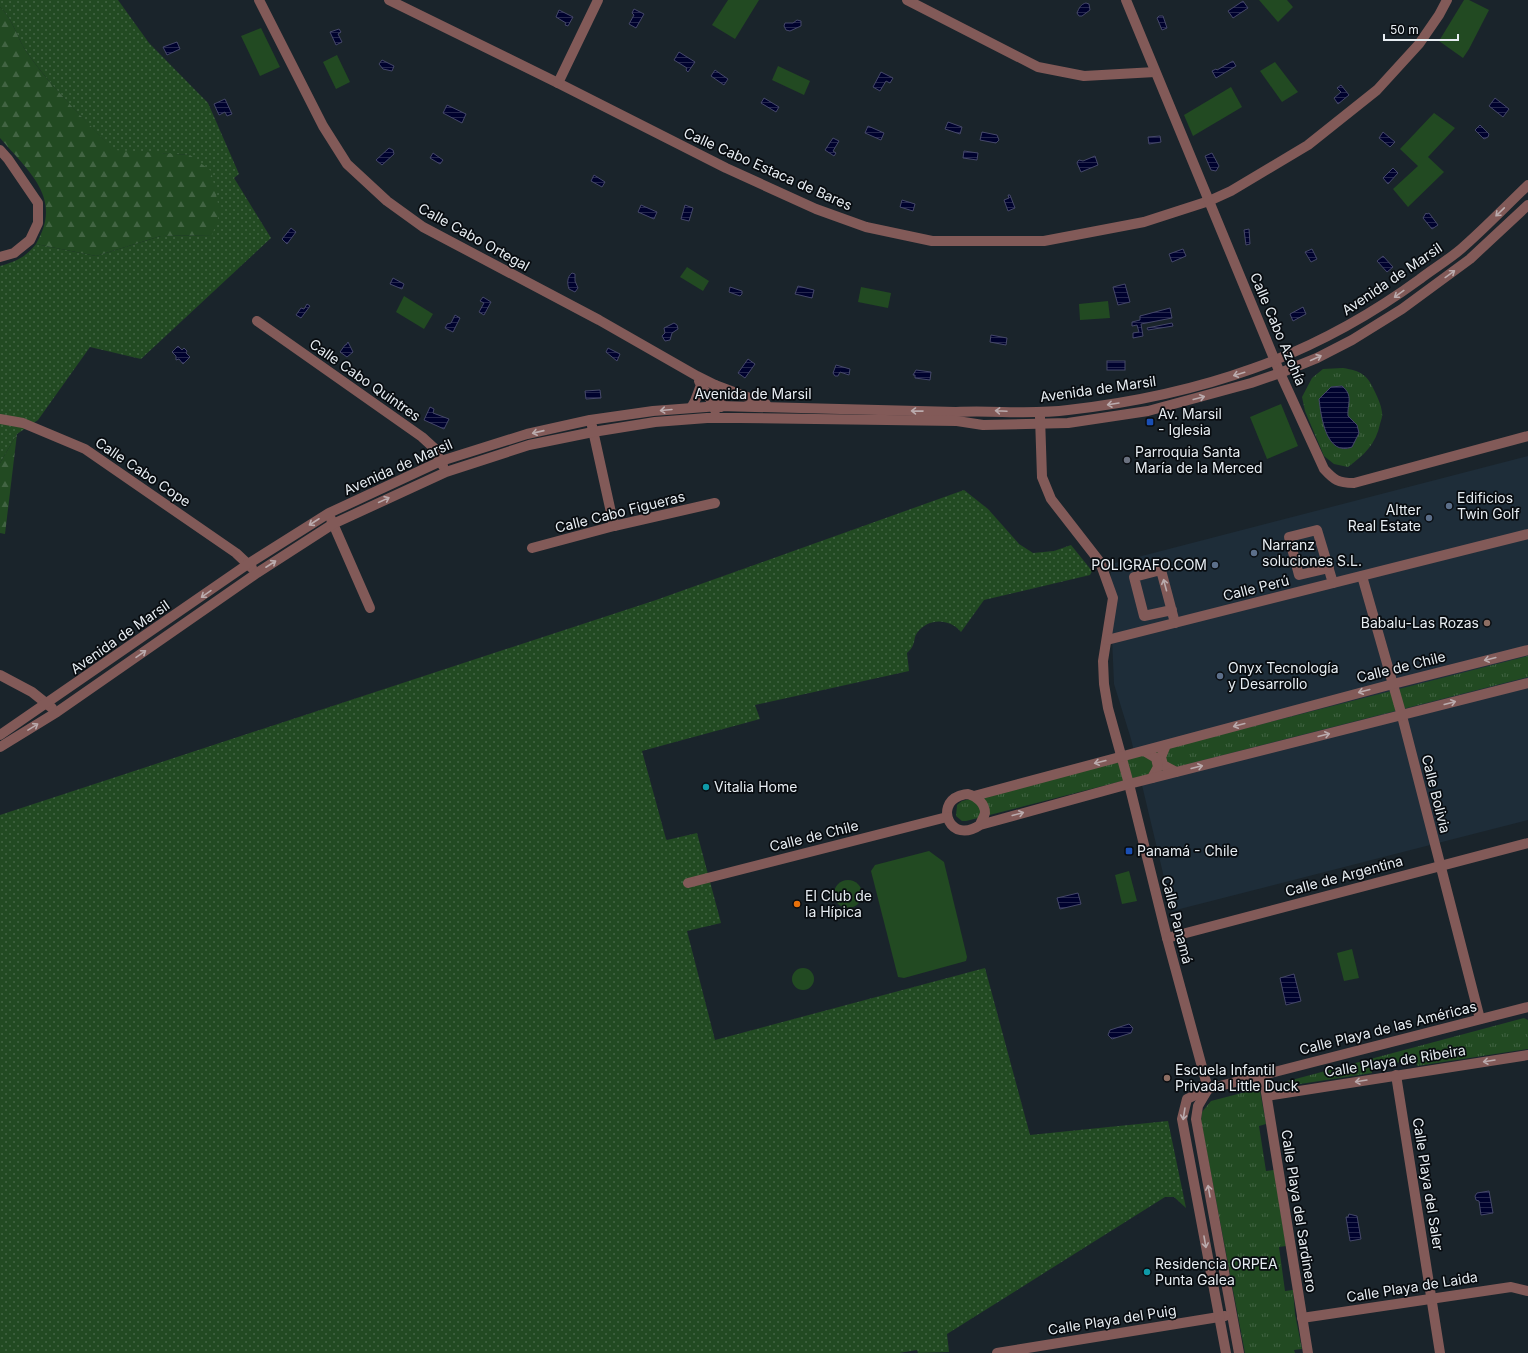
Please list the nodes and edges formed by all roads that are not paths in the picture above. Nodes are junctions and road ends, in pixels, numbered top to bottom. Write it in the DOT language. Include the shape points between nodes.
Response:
graph roads {
  1 [pos="260,0"];
  2 [pos="389,0"];
  3 [pos="598,0"];
  4 [pos="907,0"];
  5 [pos="1126,0"];
  6 [pos="1447,0"];
  7 [pos="1155,72"];
  8 [pos="558,83"];
  9 [pos="0,150"];
  10 [pos="1528,185"];
  11 [pos="1209,201"];
  12 [pos="1528,205"];
  13 [pos="0,257"];
  14 [pos="257,321"];
  15 [pos="1275,360"];
  16 [pos="1280,373"];
  17 [pos="699,380"];
  18 [pos="715,384"];
  19 [pos="719,406"];
  20 [pos="773,407"];
  21 [pos="691,408"];
  22 [pos="1040,412"];
  23 [pos="707,418"];
  24 [pos="739,418"];
  25 [pos="0,419"];
  26 [pos="590,420"];
  27 [pos="1040,424"];
  28 [pos="593,432"];
  29 [pos="1528,436"];
  30 [pos="441,461"];
  31 [pos="446,472"];
  32 [pos="715,503"];
  33 [pos="329,513"];
  34 [pos="333,524"];
  35 [pos="614,526"];
  36 [pos="1528,534"];
  37 [pos="532,548"];
  38 [pos="248,564"];
  39 [pos="1329,568"];
  40 [pos="1315,572"];
  41 [pos="258,573"];
  42 [pos="1362,576"];
  43 [pos="1333,583"];
  44 [pos="1320,587"];
  45 [pos="370,608"];
  46 [pos="1172,610"];
  47 [pos="1159,613"];
  48 [pos="1175,623"];
  49 [pos="1162,626"];
  50 [pos="1107,640"];
  51 [pos="1528,650"];
  52 [pos="0,675"];
  53 [pos="1528,683"];
  54 [pos="1393,684"];
  55 [pos="48,704"];
  56 [pos="57,712"];
  57 [pos="1402,716"];
  58 [pos="0,736"];
  59 [pos="1166,745"];
  60 [pos="0,747"];
  61 [pos="1144,751"];
  62 [pos="1121,757"];
  63 [pos="1176,772"];
  64 [pos="1152,778"];
  65 [pos="1129,784"];
  66 [pos="974,796"];
  67 [pos="947,817"];
  68 [pos="980,825"];
  69 [pos="1528,843"];
  70 [pos="1440,865"];
  71 [pos="688,883"];
  72 [pos="1167,938"];
  73 [pos="1528,1007"];
  74 [pos="1480,1019"];
  75 [pos="1528,1055"];
  76 [pos="1263,1074"];
  77 [pos="1396,1075"];
  78 [pos="1208,1089"];
  79 [pos="1267,1096"];
  80 [pos="1527,1291"];
  81 [pos="1431,1298"];
  82 [pos="1231,1315"];
  83 [pos="1219,1318"];
  84 [pos="1302,1318"];
  85 [pos="1034,1350"];
  86 [pos="997,1353"];
  87 [pos="1226,1353"];
  88 [pos="1238,1353"];
  89 [pos="1308,1353"];
  90 [pos="1440,1353"];
  1 -- 17 [label="street, Calle Cabo Ortegal" via="324,126 347,164 387,201 423,227 599,320"];
  2 -- 8 [label="street, Calle Cabo Estaca de Bares"];
  3 -- 8 [label="street"];
  4 -- 7 [label="street" via="1038,67 1084,76"];
  5 -- 7 [label="street, Calle Cabo Azohía"];
  6 -- 11 [label="street, Calle Cabo Estaca de Bares" via="1419,44 1377,90 1308,145 1231,191"];
  7 -- 11 [label="street, Calle Cabo Azohía"];
  8 -- 11 [label="street, Calle Cabo Estaca de Bares" via="726,168 816,209 866,228 932,241 1044,241 1144,222"];
  9 -- 13 [label="street" via="38,203 38,223 30,240 14,253"];
  10 -- 15 [label="street, Avenida de Marsil, one-way" via="1460,249 1392,300 1311,345"];
  11 -- 15 [label="street, Calle Cabo Azohía"];
  16 -- 12 [label="street, Avenida de Marsil, one-way" via="1352,340 1402,309 1470,259"];
  14 -- 30 [label="street, Calle Cabo Quintres" via="422,437 434,448"];
  15 -- 16 [label="street, Calle Cabo Azohía"];
  15 -- 22 [label="street, Avenida de Marsil, one-way" via="1197,387 1150,398 1067,411"];
  27 -- 16 [label="street, Avenida de Marsil, one-way" via="1068,423 1148,411"];
  16 -- 29 [label="street, Calle Cabo Azohía" via="1324,469 1332,478 1343,483 1354,483"];
  17 -- 18 [label="street, Calle Cabo Ortegal"];
  17 -- 19 [label="street" via="711,400"];
  17 -- 21 [label="street"];
  18 -- 19 [label="street" via="722,395"];
  18 -- 20 [label="street, Calle Cabo Ortegal"];
  19 -- 20 [label="street, Avenida de Marsil"];
  19 -- 21 [label="street, Avenida de Marsil"];
  19 -- 23 [label="street"];
  19 -- 24 [label="street"];
  22 -- 20 [label="street, Avenida de Marsil, one-way"];
  21 -- 26 [label="street, Avenida de Marsil, one-way"];
  22 -- 27 [label="street, Calle Panamá"];
  23 -- 24 [label="street, Avenida de Marsil"];
  23 -- 28 [label="street, Avenida de Marsil" via="655,422"];
  24 -- 27 [label="street, Avenida de Marsil" via="957,421 982,425"];
  25 -- 38 [label="street, Calle Cabo Cope" via="24,423 85,449 230,548"];
  26 -- 28 [label="street"];
  26 -- 30 [label="street, Avenida de Marsil, one-way" via="527,434"];
  27 -- 50 [label="street, Calle Panamá" via="1042,477 1051,499 1100,562 1113,598"];
  28 -- 31 [label="street, Avenida de Marsil" via="529,446"];
  28 -- 35 [label="street"];
  30 -- 31 [label="street, Calle Cabo Quintres"];
  30 -- 33 [label="street, Avenida de Marsil"];
  34 -- 31 [label="street, Avenida de Marsil, one-way"];
  32 -- 35 [label="street, Calle Cabo Figueras"];
  33 -- 34 [label="street"];
  33 -- 38 [label="street, Avenida de Marsil, one-way"];
  41 -- 34 [label="street, Avenida de Marsil, one-way"];
  34 -- 45 [label="street"];
  35 -- 37 [label="street, Calle Cabo Figueras"];
  36 -- 42 [label="street, Calle Perú"];
  38 -- 41 [label="street, Calle Cabo Cope"];
  38 -- 55 [label="street, Avenida de Marsil, one-way"];
  39 -- 40 [label="street"];
  39 -- 40 [label="street" via="1317,530 1289,537 1299,575"];
  39 -- 43 [label="street"];
  40 -- 44 [label="street"];
  56 -- 41 [label="street, Avenida de Marsil, one-way"];
  42 -- 43 [label="street, Calle Perú"];
  42 -- 54 [label="street, Calle Bolivia"];
  43 -- 44 [label="street, Calle Perú"];
  44 -- 48 [label="street, Calle Perú"];
  46 -- 47 [label="street"];
  46 -- 47 [label="street, one-way" via="1161,570 1134,577 1144,616"];
  46 -- 48 [label="street"];
  47 -- 49 [label="street"];
  48 -- 49 [label="street, Calle Perú"];
  49 -- 50 [label="street, Calle Perú"];
  50 -- 62 [label="street, Calle Panamá" via="1104,684"];
  51 -- 54 [label="street, Calle de Chile, one-way"];
  52 -- 55 [label="street"];
  57 -- 53 [label="street, one-way"];
  54 -- 57 [label="street, Calle Bolivia"];
  54 -- 59 [label="street, Calle de Chile, one-way"];
  55 -- 56 [label="street"];
  55 -- 58 [label="street, Avenida de Marsil"];
  60 -- 56 [label="street, Avenida de Marsil, one-way"];
  63 -- 57 [label="street, one-way"];
  57 -- 70 [label="street, Calle Bolivia"];
  59 -- 61 [label="street, Calle de Chile"];
  59 -- 63 [label="street" via="1161,757 1163,765"];
  61 -- 62 [label="street, Calle de Chile"];
  61 -- 64 [label="street" via="1156,758 1158,767"];
  62 -- 65 [label="street, Calle Panamá"];
  62 -- 66 [label="street, Calle de Chile, one-way"];
  63 -- 64 [label="street"];
  64 -- 65 [label="street"];
  68 -- 65 [label="street, one-way"];
  65 -- 72 [label="street, Calle Panamá"];
  66 -- 67 [label="street" via="964,794 953,798 948,806"];
  66 -- 68 [label="street" via="981,802 985,813"];
  67 -- 68 [label="street" via="951,825 960,831 972,830"];
  67 -- 71 [label="street, Calle de Chile"];
  69 -- 70 [label="street, Calle de Argentina"];
  70 -- 72 [label="street, Calle de Argentina"];
  70 -- 74 [label="street, Calle Bolivia"];
  72 -- 78 [label="street, Calle Panamá"];
  73 -- 74 [label="street, Calle Playa de las Américas"];
  74 -- 76 [label="street, Calle Playa de las Américas"];
  75 -- 77 [label="street, Calle Playa de Ribeira, one-way"];
  76 -- 78 [label="street, Calle Playa de las Américas"];
  76 -- 79 [label="street, Calle Playa del Sardinero"];
  77 -- 79 [label="street, Calle Playa de Ribeira, one-way"];
  77 -- 81 [label="street, Calle Playa del Saler"];
  82 -- 78 [label="street, one-way" via="1196,1119 1198,1106"];
  78 -- 83 [label="street, one-way" via="1187,1099 1182,1120"];
  79 -- 84 [label="street, Calle Playa del Sardinero"];
  80 -- 81 [label="street, Calle Playa de Laida" via="1511,1286"];
  81 -- 84 [label="street, Calle Playa de Laida"];
  81 -- 90 [label="street, Calle Playa del Saler"];
  82 -- 83 [label="street, Calle Playa del Puig"];
  82 -- 88 [label="street"];
  83 -- 85 [label="street, Calle Playa del Puig"];
  83 -- 87 [label="street"];
  84 -- 89 [label="street, Calle Playa del Sardinero"];
  85 -- 86 [label="street, Calle Playa del Puig"];
}
